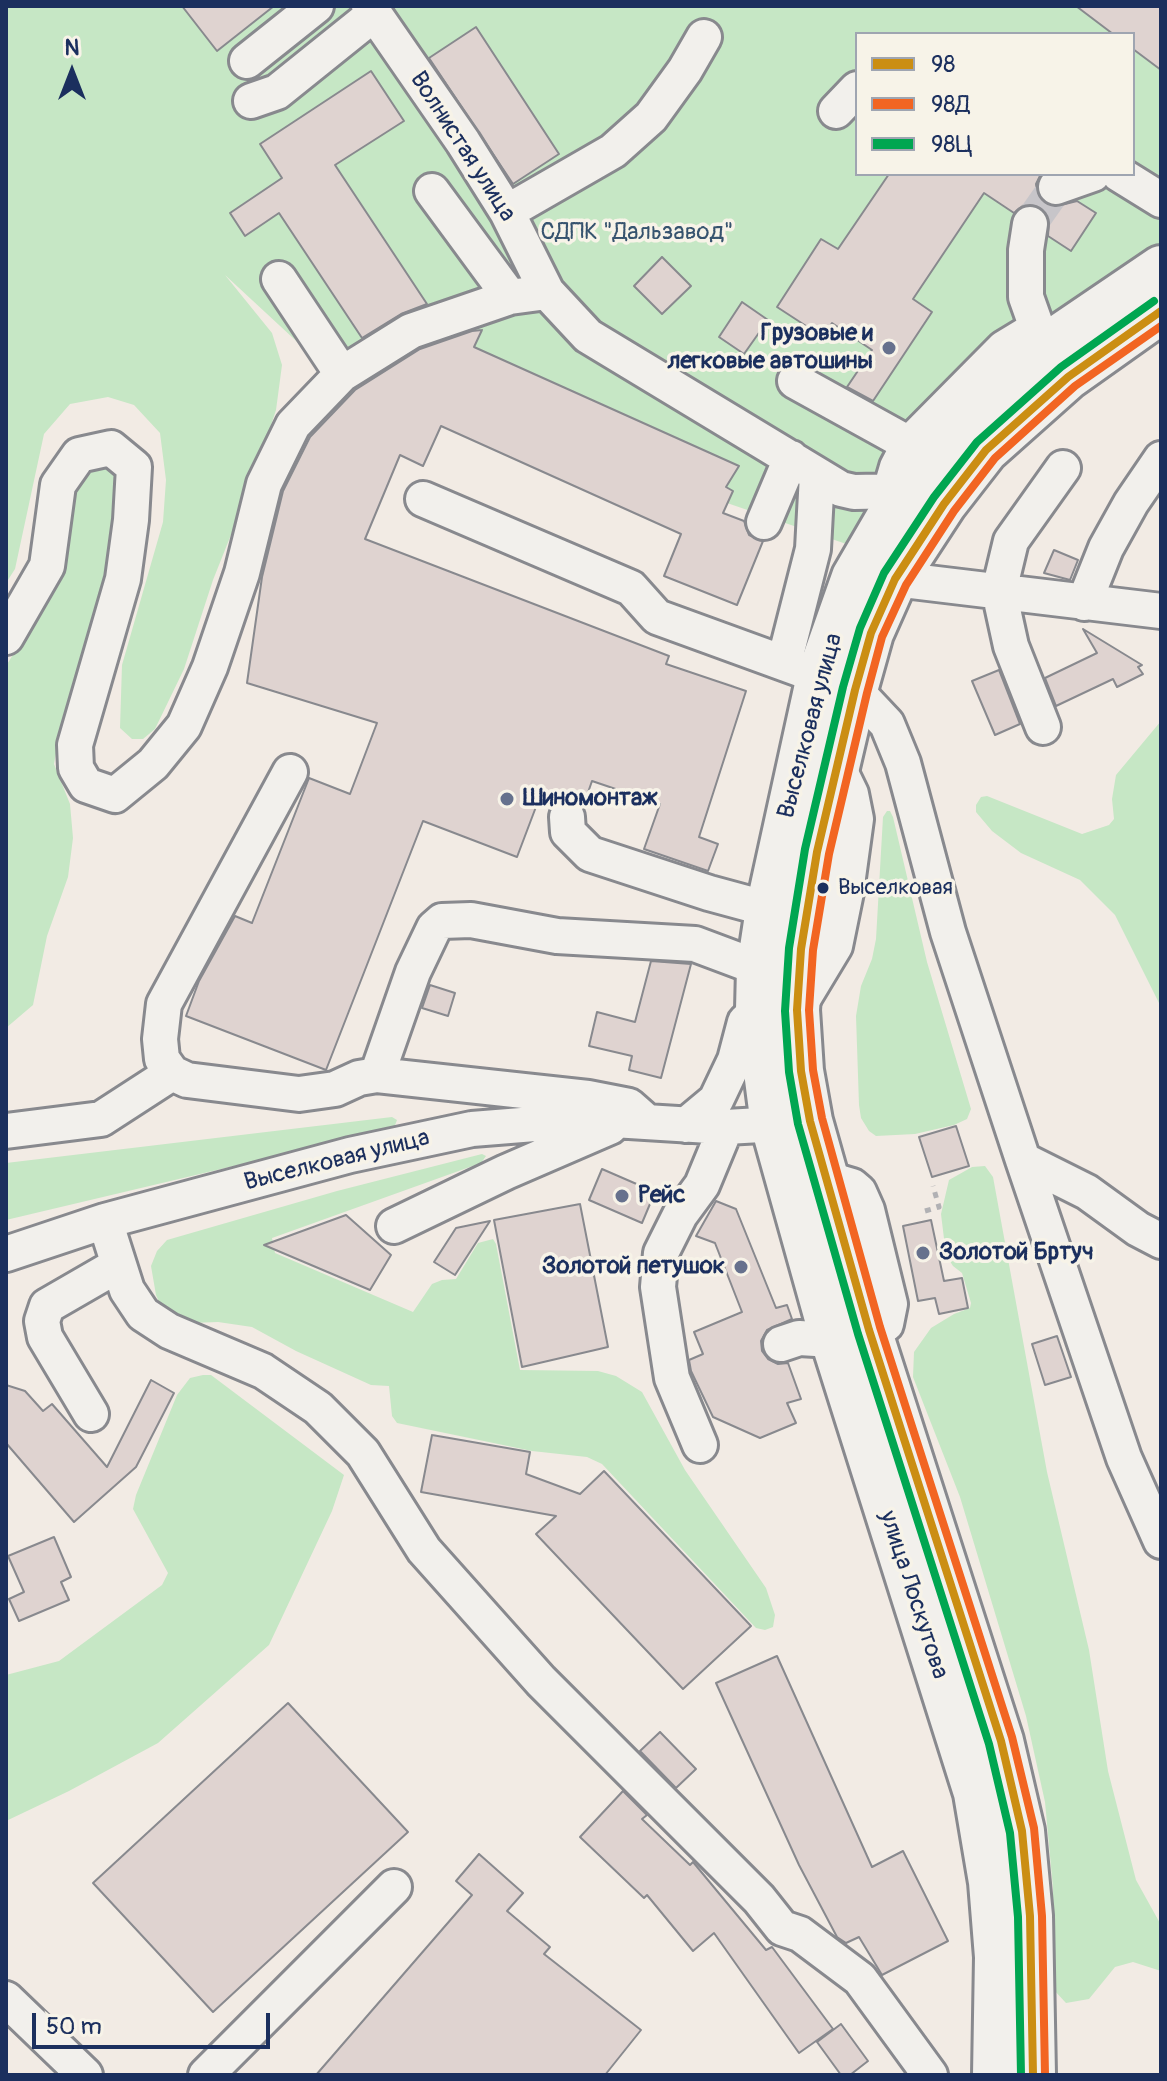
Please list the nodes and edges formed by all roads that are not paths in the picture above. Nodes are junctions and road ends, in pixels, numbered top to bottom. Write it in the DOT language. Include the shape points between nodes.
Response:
graph roads {
  1 [pos="316,6"];
  2 [pos="372,10"];
  3 [pos="704,37"];
  4 [pos="247,61"];
  5 [pos="251,101"];
  6 [pos="1087,176"];
  7 [pos="1122,176"];
  8 [pos="1056,187"];
  9 [pos="432,191"];
  10 [pos="1161,200"];
  11 [pos="507,212"];
  12 [pos="1030,224"];
  13 [pos="1161,268"];
  14 [pos="279,279"];
  15 [pos="547,292"];
  16 [pos="510,297"];
  17 [pos="1161,311"];
  18 [pos="1043,336"];
  19 [pos="342,374"];
  20 [pos="795,381"];
  21 [pos="909,444"];
  22 [pos="1161,459"];
  23 [pos="804,467"];
  24 [pos="1063,468"];
  25 [pos="897,491"];
  26 [pos="423,499"];
  27 [pos="764,522"];
  28 [pos="895,579"];
  29 [pos="999,591"];
  30 [pos="1084,603"];
  31 [pos="1161,611"];
  32 [pos="6,637"];
  33 [pos="819,676"];
  34 [pos="1043,727"];
  35 [pos="290,772"];
  36 [pos="567,817"];
  37 [pos="768,909"];
  38 [pos="759,968"];
  39 [pos="778,1010"];
  40 [pos="172,1073"];
  41 [pos="377,1075"];
  42 [pos="636,1120"];
  43 [pos="791,1123"];
  44 [pos="686,1125"];
  45 [pos="726,1127"];
  46 [pos="6,1131"];
  47 [pos="1023,1160"];
  48 [pos="105,1221"];
  49 [pos="394,1226"];
  50 [pos="1161,1241"];
  51 [pos="6,1254"];
  52 [pos="118,1265"];
  53 [pos="851,1335"];
  54 [pos="781,1344"];
  55 [pos="91,1414"];
  56 [pos="700,1445"];
  57 [pos="1161,1541"];
  58 [pos="394,1887"];
  59 [pos="6,1999"];
  60 [pos="85,2075"];
  61 [pos="206,2075"];
  62 [pos="930,2075"];
  63 [pos="995,2075"];
  64 [pos="1033,2075"];
  1 -- 4 [label="street"];
  2 -- 5 [label="street" via="277,92"];
  2 -- 11 [label="street, Волнистая улица"];
  3 -- 11 [label="street" via="651,117 613,151"];
  6 -- 8 [label="street"];
  7 -- 10 [label="street"];
  9 -- 16 [label="street"];
  11 -- 15 [label="street, Волнистая улица"];
  12 -- 18 [label="street" via="1026,297"];
  13 -- 18 [label="main road, Выселковая улица"];
  14 -- 19 [label="street"];
  15 -- 16 [label="street"];
  15 -- 23 [label="street, Волнистая улица" via="588,336"];
  16 -- 19 [label="street" via="411,331"];
  17 -- 28 [label="main road, Выселковая улица" via="1068,377 986,450"];
  18 -- 21 [label="street" via="1004,348"];
  18 -- 25 [label="main road, Выселковая улица"];
  19 -- 32 [label="street" via="293,425 264,484 242,573 184,726 153,764 115,795 86,785 76,768 75,745 123,579 131,520 134,467 111,448 79,455 58,485 47,566"];
  20 -- 21 [label="street"];
  21 -- 25 [label="street" via="897,467"];
  22 -- 30 [label="street" via="1106,548"];
  23 -- 25 [label="street, Волнистая улица" via="841,489"];
  23 -- 27 [label="street"];
  23 -- 33 [label="street"];
  24 -- 29 [label="street" via="1011,541"];
  25 -- 33 [label="main road, Выселковая улица" via="854,577"];
  26 -- 33 [label="street" via="631,588 657,617"];
  28 -- 29 [label="street"];
  28 -- 33 [label="main road, Выселковая улица" via="871,633"];
  29 -- 30 [label="street"];
  29 -- 34 [label="street" via="1011,646"];
  30 -- 31 [label="street"];
  33 -- 37 [label="main road, Выселковая улица"];
  33 -- 39 [label="main road, Выселковая улица" via="836,763 801,949"];
  33 -- 47 [label="street" via="887,724"];
  35 -- 40 [label="street" via="164,1004 162,1059"];
  36 -- 37 [label="street" via="568,832 590,854"];
  37 -- 38 [label="main road, Выселковая улица"];
  38 -- 39 [label="main road, Выселковая улица"];
  38 -- 41 [label="street" via="695,944 557,936 471,920 442,921 413,972"];
  39 -- 43 [label="main road, Выселковая улица" via="801,1071"];
  39 -- 44 [label="street" via="745,1022 716,1100"];
  40 -- 41 [label="street" via="187,1080 299,1094"];
  40 -- 46 [label="street" via="101,1119"];
  41 -- 42 [label="street" via="588,1098 629,1106"];
  42 -- 44 [label="street, Выселковая улица"];
  42 -- 48 [label="street, Выселковая улица" via="472,1129 350,1155"];
  42 -- 49 [label="street" via="506,1172"];
  43 -- 45 [label="street, Выселковая улица"];
  43 -- 53 [label="main road, улица Лоскутова"];
  43 -- 53 [label="main road, улица Лоскутова" via="825,1178"];
  44 -- 45 [label="street, Выселковая улица"];
  45 -- 56 [label="street" via="702,1185 661,1253 658,1287 672,1378"];
  47 -- 50 [label="street" via="1087,1192"];
  47 -- 57 [label="street" via="1124,1458"];
  48 -- 51 [label="street, Выселковая улица"];
  48 -- 52 [label="street"];
  52 -- 55 [label="street" via="47,1306 42,1321 45,1337"];
  52 -- 62 [label="street" via="143,1314 169,1331 263,1371 318,1408 363,1453 424,1550 541,1681 782,1928 800,1934 860,1979"];
  53 -- 54 [label="street"];
  53 -- 63 [label="main road, улица Лоскутова" via="976,1793 997,1957"];
  53 -- 64 [label="main road, улица Лоскутова" via="1001,1741 1022,1831 1030,1916"];
  58 -- 61 [label="street"];
  59 -- 60 [label="street"];
}
